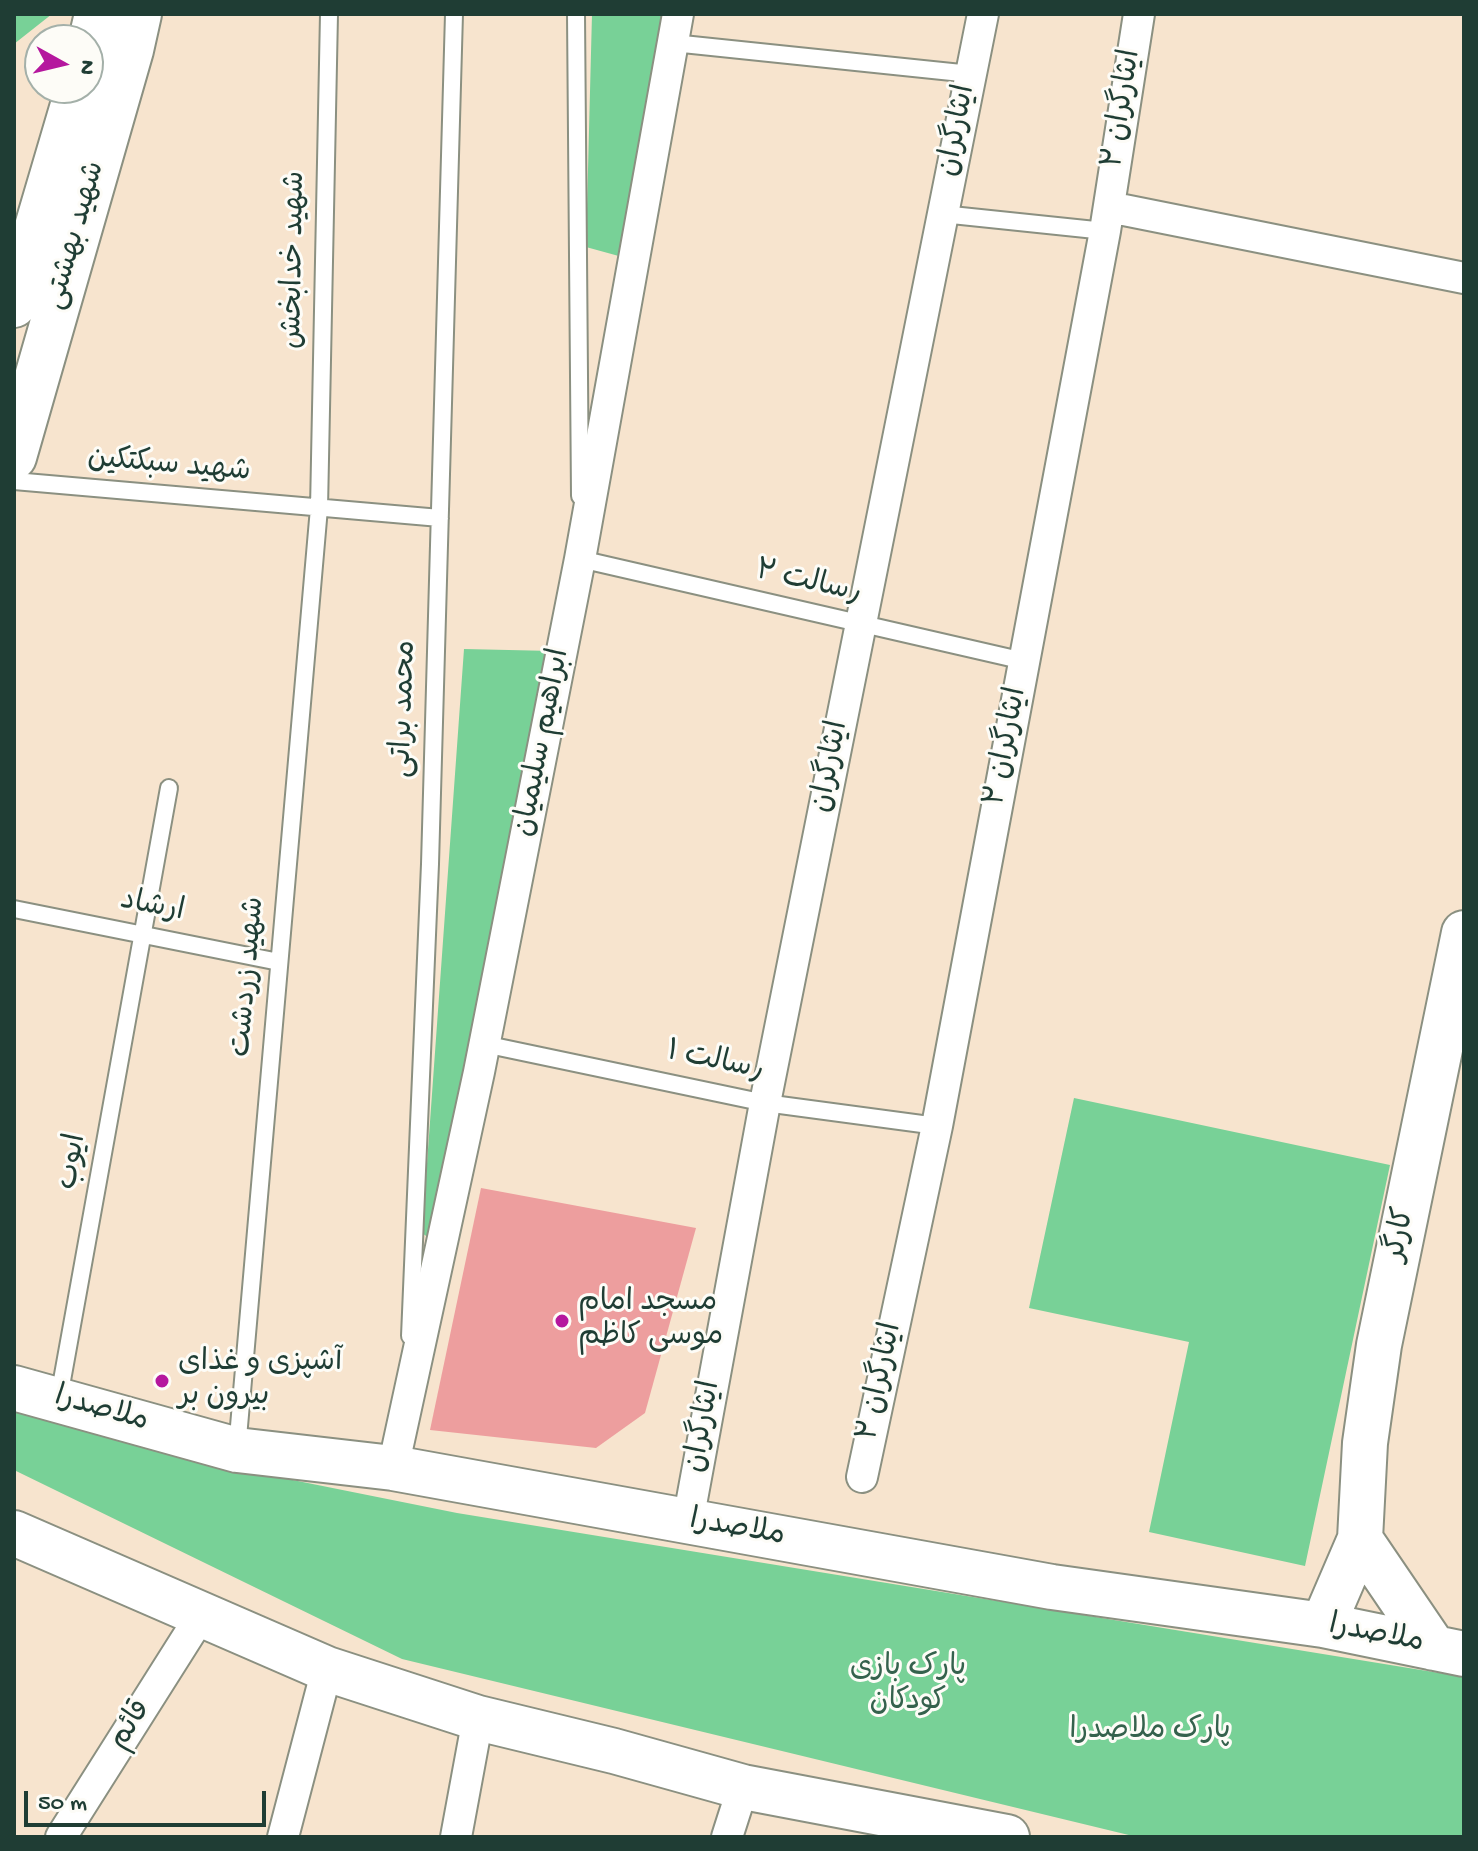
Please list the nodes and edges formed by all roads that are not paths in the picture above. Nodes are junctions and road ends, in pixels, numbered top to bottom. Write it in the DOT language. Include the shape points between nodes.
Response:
graph roads {
  1 [pos="139,14"];
  2 [pos="329,14"];
  3 [pos="454,14"];
  4 [pos="576,14"];
  5 [pos="983,14"];
  6 [pos="1139,14"];
  7 [pos="675,28"];
  8 [pos="971,74"];
  9 [pos="73,104"];
  10 [pos="942,214"];
  11 [pos="1107,219"];
  12 [pos="1464,278"];
  13 [pos="14,305"];
  14 [pos="14,457"];
  15 [pos="14,481"];
  16 [pos="319,508"];
  17 [pos="440,518"];
  18 [pos="580,559"];
  19 [pos="860,625"];
  20 [pos="1024,661"];
  21 [pos="169,788"];
  22 [pos="14,909"];
  23 [pos="1464,933"];
  24 [pos="143,935"];
  25 [pos="279,962"];
  26 [pos="484,1044"];
  27 [pos="765,1103"];
  28 [pos="937,1126"];
  29 [pos="14,1388"];
  30 [pos="59,1399"];
  31 [pos="407,1404"];
  32 [pos="237,1450"];
  33 [pos="393,1468"];
  34 [pos="862,1477"];
  35 [pos="688,1521"];
  36 [pos="14,1533"];
  37 [pos="1360,1539"];
  38 [pos="202,1614"];
  39 [pos="1323,1625"];
  40 [pos="1449,1651"];
  41 [pos="327,1669"];
  42 [pos="478,1718"];
  43 [pos="743,1787"];
  44 [pos="956,1831"];
  45 [pos="61,1837"];
  46 [pos="283,1837"];
  47 [pos="456,1837"];
  48 [pos="727,1837"];
  49 [pos="1007,1837"];
  1 -- 14 [label="street, شهید بهشتی"];
  2 -- 16 [label="lane, شهید خدابخش"];
  3 -- 17 [label="lane, محمد براتی"];
  4 -- 18 [label="lane"];
  5 -- 8 [label="street, ایثارگران"];
  6 -- 11 [label="street, ایثارگران ۲"];
  7 -- 8 [label="lane"];
  7 -- 18 [label="street, ابراهیم سلیمیان"];
  8 -- 10 [label="street, ایثارگران"];
  9 -- 13 [label="street, شهید بهشتی"];
  10 -- 11 [label="lane"];
  10 -- 19 [label="street, ایثارگران"];
  11 -- 12 [label="street"];
  11 -- 20 [label="street, ایثارگران ۲"];
  15 -- 16 [label="lane, شهید سبکتکین"];
  16 -- 17 [label="lane, شهید سبکتکین"];
  16 -- 25 [label="lane, شهید زردشت"];
  17 -- 31 [label="lane, محمد براتی"];
  18 -- 19 [label="lane, رسالت ۲"];
  18 -- 26 [label="street, ابراهیم سلیمیان"];
  19 -- 20 [label="lane, رسالت ۲"];
  19 -- 27 [label="street, ایثارگران"];
  20 -- 28 [label="street, ایثارگران ۲"];
  21 -- 24 [label="lane, ایوب"];
  22 -- 24 [label="lane, ارشاد"];
  23 -- 37 [label="street, کارگر" via="1379,1345 1365,1443"];
  24 -- 25 [label="lane, ارشاد"];
  24 -- 30 [label="lane, ایوب"];
  25 -- 32 [label="lane, شهید زردشت"];
  26 -- 27 [label="lane, رسالت ۱"];
  26 -- 31 [label="street, ابراهیم سلیمیان"];
  27 -- 28 [label="lane, رسالت ۱"];
  27 -- 35 [label="street, ایثارگران"];
  28 -- 34 [label="street, ایثارگران ۲"];
  29 -- 30 [label="street, ملاصدرا"];
  30 -- 32 [label="street, ملاصدرا"];
  31 -- 33 [label="street, ابراهیم سلیمیان"];
  32 -- 33 [label="street, ملاصدرا"];
  33 -- 35 [label="street, ملاصدرا"];
  35 -- 39 [label="street, ملاصدرا" via="1052,1587"];
  36 -- 38 [label="street"];
  37 -- 39 [label="street, کارگر"];
  37 -- 40 [label="street"];
  38 -- 41 [label="street"];
  38 -- 45 [label="street, قائم"];
  39 -- 40 [label="street, ملاصدرا"];
  41 -- 42 [label="street"];
  41 -- 46 [label="street"];
  42 -- 43 [label="street"];
  42 -- 47 [label="street"];
  43 -- 44 [label="street"];
  43 -- 48 [label="street"];
  44 -- 49 [label="street"];
}
